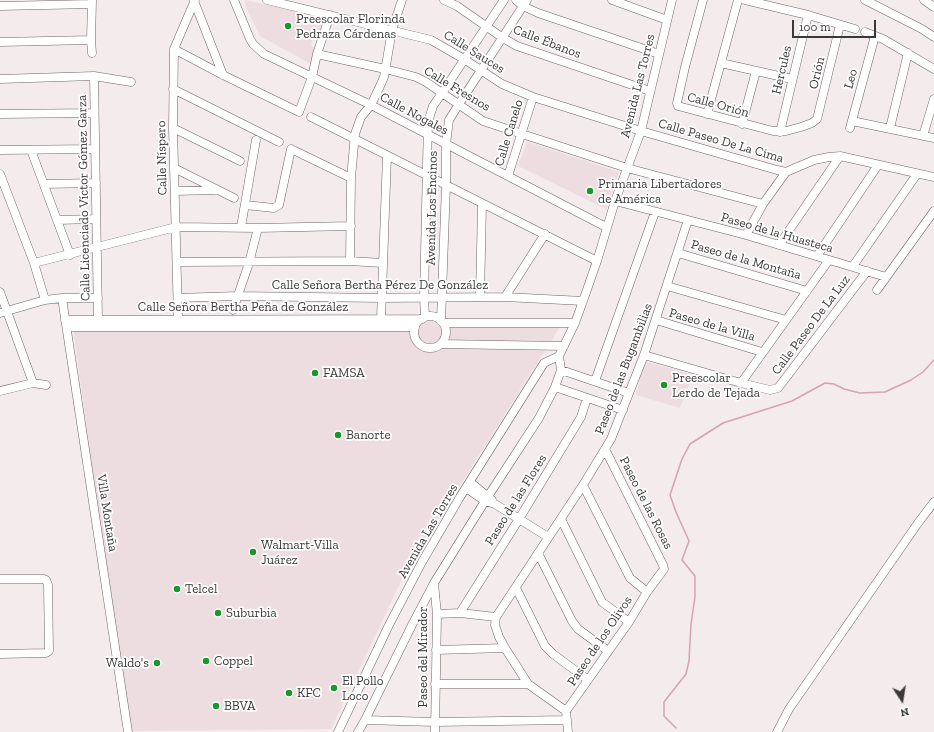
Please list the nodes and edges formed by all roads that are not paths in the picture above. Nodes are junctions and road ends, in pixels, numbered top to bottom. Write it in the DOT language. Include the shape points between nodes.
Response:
graph roads {
  1 [pos="234,0"];
  2 [pos="267,0"];
  3 [pos="402,0"];
  4 [pos="444,0"];
  5 [pos="504,0"];
  6 [pos="516,0"];
  7 [pos="612,0"];
  8 [pos="672,0"];
  9 [pos="703,0"];
  10 [pos="738,0"];
  11 [pos="745,0"];
  12 [pos="865,0"];
  13 [pos="924,0"];
  14 [pos="195,1"];
  15 [pos="92,2"];
  16 [pos="43,3"];
  17 [pos="525,3"];
  18 [pos="773,3"];
  19 [pos="0,6"];
  20 [pos="934,7"];
  21 [pos="330,15"];
  22 [pos="808,15"];
  23 [pos="667,20"];
  24 [pos="840,25"];
  25 [pos="487,26"];
  26 [pos="855,29"];
  27 [pos="392,30"];
  28 [pos="865,32"];
  29 [pos="875,36"];
  30 [pos="934,37"];
  31 [pos="503,38"];
  32 [pos="91,40"];
  33 [pos="0,42"];
  34 [pos="174,48"];
  35 [pos="92,52"];
  36 [pos="908,53"];
  37 [pos="317,54"];
  38 [pos="659,54"];
  39 [pos="464,59"];
  40 [pos="721,63"];
  41 [pos="385,69"];
  42 [pos="934,69"];
  43 [pos="481,70"];
  44 [pos="756,71"];
  45 [pos="223,75"];
  46 [pos="94,76"];
  47 [pos="312,77"];
  48 [pos="0,79"];
  49 [pos="792,79"];
  50 [pos="131,82"];
  51 [pos="173,89"];
  52 [pos="650,92"];
  53 [pos="442,93"];
  54 [pos="533,97"];
  55 [pos="934,99"];
  56 [pos="459,104"];
  57 [pos="371,105"];
  58 [pos="94,113"];
  59 [pos="0,114"];
  60 [pos="707,114"];
  61 [pos="311,117"];
  62 [pos="812,123"];
  63 [pos="742,124"];
  64 [pos="173,128"];
  65 [pos="890,128"];
  66 [pos="641,131"];
  67 [pos="780,132"];
  68 [pos="522,134"];
  69 [pos="427,135"];
  70 [pos="923,136"];
  71 [pos="934,138"];
  72 [pos="354,139"];
  73 [pos="256,140"];
  74 [pos="279,142"];
  75 [pos="446,144"];
  76 [pos="95,149"];
  77 [pos="0,150"];
  78 [pos="31,150"];
  79 [pos="388,156"];
  80 [pos="840,156"];
  81 [pos="240,161"];
  82 [pos="878,165"];
  83 [pos="174,168"];
  84 [pos="627,168"];
  85 [pos="786,172"];
  86 [pos="0,174"];
  87 [pos="917,174"];
  88 [pos="426,176"];
  89 [pos="508,176"];
  90 [pos="934,177"];
  91 [pos="352,178"];
  92 [pos="96,183"];
  93 [pos="44,184"];
  94 [pos="446,185"];
  95 [pos="216,190"];
  96 [pos="175,191"];
  97 [pos="234,198"];
  98 [pos="615,201"];
  99 [pos="482,204"];
  100 [pos="763,204"];
  101 [pos="245,205"];
  102 [pos="934,211"];
  103 [pos="655,212"];
  104 [pos="96,219"];
  105 [pos="57,220"];
  106 [pos="688,220"];
  107 [pos="351,226"];
  108 [pos="176,227"];
  109 [pos="241,227"];
  110 [pos="606,227"];
  111 [pos="258,228"];
  112 [pos="545,234"];
  113 [pos="746,235"];
  114 [pos="779,245"];
  115 [pos="97,248"];
  116 [pos="678,253"];
  117 [pos="70,255"];
  118 [pos="817,256"];
  119 [pos="829,260"];
  120 [pos="350,261"];
  121 [pos="597,261"];
  122 [pos="177,262"];
  123 [pos="34,263"];
  124 [pos="249,263"];
  125 [pos="382,263"];
  126 [pos="852,266"];
  127 [pos="867,272"];
  128 [pos="886,277"];
  129 [pos="667,286"];
  130 [pos="877,290"];
  131 [pos="807,291"];
  132 [pos="0,292"];
  133 [pos="237,296"];
  134 [pos="424,297"];
  135 [pos="480,297"];
  136 [pos="505,297"];
  137 [pos="62,298"];
  138 [pos="98,298"];
  139 [pos="178,298"];
  140 [pos="381,298"];
  141 [pos="442,298"];
  142 [pos="45,300"];
  143 [pos="583,301"];
  144 [pos="233,310"];
  145 [pos="3,312"];
  146 [pos="424,318"];
  147 [pos="178,319"];
  148 [pos="381,319"];
  149 [pos="98,320"];
  150 [pos="656,320"];
  151 [pos="786,320"];
  152 [pos="442,322"];
  153 [pos="126,323"];
  154 [pos="575,323"];
  155 [pos="66,324"];
  156 [pos="415,328"];
  157 [pos="441,344"];
  158 [pos="564,346"];
  159 [pos="762,352"];
  160 [pos="644,355"];
  161 [pos="559,356"];
  162 [pos="561,370"];
  163 [pos="595,382"];
  164 [pos="33,383"];
  165 [pos="741,383"];
  166 [pos="46,385"];
  167 [pos="556,387"];
  168 [pos="0,392"];
  169 [pos="629,393"];
  170 [pos="587,398"];
  171 [pos="623,410"];
  172 [pos="605,450"];
  173 [pos="468,485"];
  174 [pos="583,485"];
  175 [pos="487,498"];
  176 [pos="934,502"];
  177 [pos="519,519"];
  178 [pos="560,519"];
  179 [pos="548,537"];
  180 [pos="538,553"];
  181 [pos="664,567"];
  182 [pos="0,579"];
  183 [pos="434,583"];
  184 [pos="516,588"];
  185 [pos="647,592"];
  186 [pos="420,611"];
  187 [pos="437,611"];
  188 [pos="460,613"];
  189 [pos="496,617"];
  190 [pos="629,622"];
  191 [pos="505,648"];
  192 [pos="436,650"];
  193 [pos="608,651"];
  194 [pos="0,654"];
  195 [pos="588,680"];
  196 [pos="435,684"];
  197 [pos="528,684"];
  198 [pos="566,711"];
  199 [pos="365,720"];
  200 [pos="567,720"];
  201 [pos="435,722"];
  202 [pos="128,732"];
  203 [pos="338,732"];
  204 [pos="358,732"];
  205 [pos="435,732"];
  206 [pos="568,732"];
  207 [pos="777,732"];
  1 -- 47 [label="street, Calle Nogales" via="250,39 259,50"];
  2 -- 21 [label="street, Calle Sauces"];
  3 -- 27 [label="street"];
  4 -- 25 [label="street, Calle Ébanos"];
  5 -- 25 [label="street, Avenida Los Encinos"];
  6 -- 17 [label="street"];
  7 -- 23 [label="street"];
  8 -- 23 [label="street, Avenida Las Torres"];
  9 -- 60 [label="street, Calle Orión" via="677,103 679,107"];
  10 -- 40 [label="street"];
  11 -- 18 [label="street"];
  12 -- 30 [label="street"];
  13 -- 20 [label="street"];
  14 -- 34 [label="street, Calle Níspero"];
  14 -- 45 [label="street"];
  15 -- 16 [label="street"];
  15 -- 32 [label="street"];
  16 -- 19 [label="street"];
  17 -- 31 [label="street, Avenida Los Encinos"];
  17 -- 38 [label="street" via="538,13"];
  18 -- 22 [label="street"];
  21 -- 27 [label="street, Calle Sauces"];
  21 -- 37 [label="street"];
  22 -- 24 [label="street"];
  22 -- 49 [label="street, Hercules"];
  23 -- 38 [label="street, Avenida Las Torres"];
  24 -- 26 [label="street"];
  24 -- 62 [label="street, Orión" via="819,116"];
  25 -- 31 [label="street, Calle Ébanos"];
  25 -- 39 [label="street, Avenida Los Encinos"];
  27 -- 39 [label="street, Calle Sauces" via="431,40"];
  27 -- 41 [label="street"];
  28 -- 29 [label="street"];
  29 -- 36 [label="street"];
  29 -- 65 [label="street, Leo" via="851,124"];
  31 -- 43 [label="street, Avenida Los Encinos"];
  31 -- 52 [label="street, Calle Ébanos"];
  32 -- 33 [label="street"];
  32 -- 35 [label="street"];
  34 -- 45 [label="street"];
  34 -- 51 [label="street, Calle Níspero"];
  36 -- 42 [label="street"];
  36 -- 65 [label="street"];
  37 -- 41 [label="street, Calle Fresnos"];
  37 -- 47 [label="street"];
  38 -- 52 [label="street, Avenida Las Torres"];
  39 -- 43 [label="street, Calle Sauces"];
  39 -- 53 [label="street, Avenida Los Encinos"];
  40 -- 44 [label="street"];
  40 -- 60 [label="street"];
  41 -- 53 [label="street, Calle Fresnos" via="416,77"];
  41 -- 57 [label="street"];
  43 -- 54 [label="street, Calle Sauces" via="510,88"];
  43 -- 56 [label="street, Avenida Los Encinos"];
  44 -- 49 [label="street"];
  44 -- 63 [label="street"];
  45 -- 47 [label="street" via="299,112"];
  46 -- 48 [label="street"];
  46 -- 50 [label="street"];
  46 -- 58 [label="street, Calle Licenciado Víctor Gómez Garza"];
  47 -- 57 [label="street, Calle Nogales"];
  49 -- 67 [label="street, Hercules"];
  51 -- 64 [label="street, Calle Níspero"];
  51 -- 74 [label="street"];
  52 -- 66 [label="street, Avenida Las Torres"];
  53 -- 56 [label="street, Calle Fresnos"];
  53 -- 69 [label="street, Avenida Los Encinos" via="431,113"];
  54 -- 66 [label="street, Calle Sauces"];
  54 -- 68 [label="street, Calle Canelo"];
  55 -- 70 [label="street"];
  56 -- 68 [label="street, Calle Fresnos" via="483,120"];
  56 -- 75 [label="street, Avenida Los Encinos" via="449,120"];
  57 -- 69 [label="street, Calle Nogales"];
  57 -- 72 [label="street" via="361,117"];
  58 -- 59 [label="street"];
  58 -- 76 [label="street, Calle Licenciado Víctor Gómez Garza"];
  60 -- 63 [label="street, Calle Orión"];
  61 -- 72 [label="street"];
  62 -- 67 [label="street, Calle Orión"];
  63 -- 67 [label="street, Calle Orión"];
  64 -- 81 [label="street"];
  64 -- 83 [label="street, Calle Níspero"];
  65 -- 70 [label="street"];
  66 -- 84 [label="street, Avenida Las Torres"];
  66 -- 85 [label="street, Calle Paseo De La Cima"];
  68 -- 84 [label="street, Calle Fresnos"];
  68 -- 89 [label="street, Calle Canelo"];
  69 -- 75 [label="street, Calle Nogales"];
  69 -- 88 [label="street, Avenida Los Encinos"];
  70 -- 71 [label="street"];
  72 -- 79 [label="street"];
  72 -- 91 [label="street"];
  73 -- 101 [label="street"];
  75 -- 89 [label="street, Calle Nogales"];
  75 -- 94 [label="street, Avenida Los Encinos"];
  76 -- 78 [label="street"];
  76 -- 92 [label="street, Calle Licenciado Víctor Gómez Garza"];
  77 -- 78 [label="street"];
  78 -- 93 [label="street"];
  79 -- 88 [label="street"];
  79 -- 125 [label="street"];
  80 -- 82 [label="street, Calle Paseo De La Cima"];
  80 -- 85 [label="street, Calle Paseo De La Cima" via="814,160"];
  80 -- 114 [label="street"];
  82 -- 87 [label="street, Calle Paseo De La Cima"];
  82 -- 118 [label="street"];
  83 -- 95 [label="street"];
  83 -- 96 [label="street, Calle Níspero"];
  84 -- 98 [label="street, Avenida Las Torres"];
  84 -- 100 [label="street, Calle Fresnos"];
  85 -- 100 [label="street"];
  86 -- 123 [label="street"];
  87 -- 90 [label="street, Calle Paseo De La Cima"];
  87 -- 126 [label="street"];
  88 -- 94 [label="street"];
  88 -- 134 [label="street, Avenida Los Encinos"];
  89 -- 110 [label="street, Calle Nogales"];
  91 -- 101 [label="street" via="291,149 279,205 274,208"];
  91 -- 107 [label="street"];
  92 -- 93 [label="street"];
  92 -- 104 [label="street, Calle Licenciado Víctor Gómez Garza"];
  93 -- 105 [label="street"];
  94 -- 99 [label="street"];
  94 -- 141 [label="street, Avenida Los Encinos"];
  95 -- 96 [label="street"];
  95 -- 97 [label="street"];
  96 -- 108 [label="street, Calle Níspero"];
  98 -- 103 [label="street, Paseo de la Huasteca"];
  98 -- 110 [label="street, Avenida Las Torres"];
  99 -- 112 [label="street"];
  99 -- 135 [label="street"];
  100 -- 113 [label="street"];
  101 -- 109 [label="street"];
  102 -- 128 [label="street"];
  103 -- 106 [label="street, Paseo de la Huasteca"];
  103 -- 163 [label="street"];
  104 -- 105 [label="street"];
  104 -- 115 [label="street, Calle Licenciado Víctor Gómez Garza"];
  105 -- 117 [label="street"];
  106 -- 113 [label="street, Paseo de la Huasteca"];
  106 -- 116 [label="street, Paseo de las Bugambilias"];
  107 -- 111 [label="street"];
  107 -- 120 [label="street"];
  108 -- 109 [label="street"];
  108 -- 115 [label="street"];
  108 -- 122 [label="street, Calle Níspero"];
  109 -- 111 [label="street"];
  110 -- 121 [label="street, Avenida Las Torres"];
  111 -- 124 [label="street"];
  112 -- 121 [label="street"];
  112 -- 136 [label="street"];
  113 -- 114 [label="street, Paseo de la Huasteca"];
  114 -- 118 [label="street, Paseo de la Huasteca"];
  115 -- 117 [label="street"];
  115 -- 138 [label="street, Calle Licenciado Víctor Gómez Garza"];
  116 -- 129 [label="street, Paseo de las Bugambilias"];
  116 -- 131 [label="street, Paseo de la Montaña"];
  117 -- 123 [label="street"];
  118 -- 119 [label="street, Paseo de la Huasteca"];
  119 -- 126 [label="street, Paseo de la Huasteca"];
  119 -- 131 [label="street"];
  120 -- 124 [label="street"];
  120 -- 125 [label="street"];
  121 -- 143 [label="street, Avenida Las Torres"];
  122 -- 124 [label="street"];
  122 -- 139 [label="street, Calle Níspero"];
  123 -- 142 [label="street"];
  124 -- 133 [label="street"];
  125 -- 140 [label="street"];
  126 -- 127 [label="street, Paseo de la Huasteca"];
  127 -- 128 [label="street, Paseo de la Huasteca"];
  127 -- 165 [label="street, Calle Paseo De La Luz" via="780,386 773,390"];
  128 -- 130 [label="street"];
  129 -- 150 [label="street, Paseo de las Bugambilias"];
  129 -- 151 [label="street"];
  131 -- 151 [label="street"];
  132 -- 145 [label="street"];
  133 -- 139 [label="street, Calle Señora Bertha Pérez De González"];
  133 -- 140 [label="street, Calle Señora Bertha Pérez De González"];
  133 -- 144 [label="street"];
  134 -- 140 [label="street, Calle Señora Bertha Pérez De González"];
  134 -- 141 [label="street, Calle Señora Bertha Pérez De González"];
  134 -- 146 [label="street, Avenida Los Encinos"];
  135 -- 136 [label="street, Calle Señora Bertha Pérez De González"];
  135 -- 141 [label="street, Calle Señora Bertha Pérez De González"];
  136 -- 143 [label="street, Calle Señora Bertha Pérez De González"];
  137 -- 138 [label="street"];
  137 -- 142 [label="street"];
  137 -- 155 [label="street, Villa Montaña"];
  138 -- 149 [label="street, Calle Licenciado Víctor Gómez Garza"];
  139 -- 147 [label="street, Calle Níspero"];
  140 -- 148 [label="street"];
  141 -- 152 [label="street, Avenida Los Encinos"];
  142 -- 145 [label="street"];
  143 -- 154 [label="street, Avenida Las Torres"];
  145 -- 164 [label="street"];
  146 -- 148 [label="street, Calle Señora Bertha Peña de González"];
  146 -- 152 [label="street" via="434,317"];
  146 -- 156 [label="street"];
  147 -- 148 [label="street, Calle Señora Bertha Peña de González"];
  147 -- 153 [label="street, Calle Señora Bertha Peña de González"];
  149 -- 153 [label="street, Calle Señora Bertha Peña de González"];
  149 -- 155 [label="street, Calle Señora Bertha Peña de González"];
  150 -- 159 [label="street, Paseo de la Villa"];
  150 -- 160 [label="street, Paseo de las Bugambilias"];
  151 -- 159 [label="street"];
  152 -- 154 [label="street"];
  152 -- 157 [label="street" via="446,334"];
  153 -- 155 [label="street, Calle Señora Bertha Peña de González"];
  153 -- 156 [label="street, Calle Señora Bertha Peña de González"];
  154 -- 158 [label="street, Avenida Las Torres"];
  155 -- 202 [label="street, Villa Montaña"];
  156 -- 157 [label="street" via="416,338 423,346 429,348"];
  157 -- 158 [label="street"];
  158 -- 161 [label="street, Avenida Las Torres"];
  159 -- 165 [label="street"];
  160 -- 165 [label="street"];
  160 -- 169 [label="street, Paseo de las Bugambilias"];
  161 -- 162 [label="street"];
  161 -- 173 [label="street, Avenida Las Torres" via="544,363"];
  162 -- 163 [label="street"];
  162 -- 167 [label="street"];
  163 -- 169 [label="street"];
  164 -- 166 [label="street"];
  164 -- 168 [label="street"];
  167 -- 170 [label="street"];
  167 -- 175 [label="street"];
  169 -- 171 [label="street, Paseo de las Bugambilias"];
  170 -- 171 [label="street"];
  170 -- 177 [label="street, Paseo de las Flores" via="581,417"];
  171 -- 172 [label="street, Paseo de las Bugambilias"];
  172 -- 174 [label="street, Paseo de las Bugambilias"];
  172 -- 181 [label="street, Paseo de las Rosas"];
  173 -- 175 [label="street"];
  173 -- 203 [label="street, Avenida Las Torres" via="422,562"];
  174 -- 178 [label="street, Paseo de las Bugambilias"];
  174 -- 185 [label="street" via="630,578"];
  175 -- 177 [label="street"];
  175 -- 183 [label="street"];
  176 -- 207 [label="street" via="789,709"];
  177 -- 179 [label="street"];
  177 -- 188 [label="street, Paseo de las Flores"];
  178 -- 179 [label="street, Paseo de las Bugambilias"];
  178 -- 190 [label="street" via="602,602"];
  179 -- 180 [label="street, Paseo de las Bugambilias"];
  180 -- 184 [label="street, Paseo de las Bugambilias"];
  180 -- 193 [label="street" via="572,621 578,629"];
  181 -- 185 [label="street, Paseo de los Olivos" via="664,571"];
  182 -- 194 [label="street" via="44,579 48,585 49,651"];
  183 -- 186 [label="street"];
  183 -- 187 [label="street, Paseo del Mirador"];
  184 -- 189 [label="street, Paseo de las Bugambilias"];
  184 -- 195 [label="street" via="545,646"];
  185 -- 190 [label="street, Paseo de los Olivos"];
  186 -- 187 [label="street" via="430,608"];
  186 -- 199 [label="street"];
  187 -- 188 [label="street"];
  187 -- 192 [label="street, Paseo del Mirador"];
  188 -- 189 [label="street"];
  189 -- 191 [label="street" via="495,625"];
  190 -- 193 [label="street, Paseo de los Olivos"];
  191 -- 192 [label="street"];
  191 -- 197 [label="street"];
  192 -- 196 [label="street, Paseo del Mirador"];
  193 -- 195 [label="street, Paseo de los Olivos"];
  195 -- 198 [label="street, Paseo de los Olivos"];
  196 -- 197 [label="street"];
  196 -- 201 [label="street, Paseo del Mirador"];
  197 -- 198 [label="street"];
  198 -- 200 [label="street"];
  199 -- 201 [label="street"];
  199 -- 204 [label="street"];
  200 -- 201 [label="street"];
  200 -- 206 [label="street"];
  201 -- 205 [label="street, Paseo del Mirador"];
}
